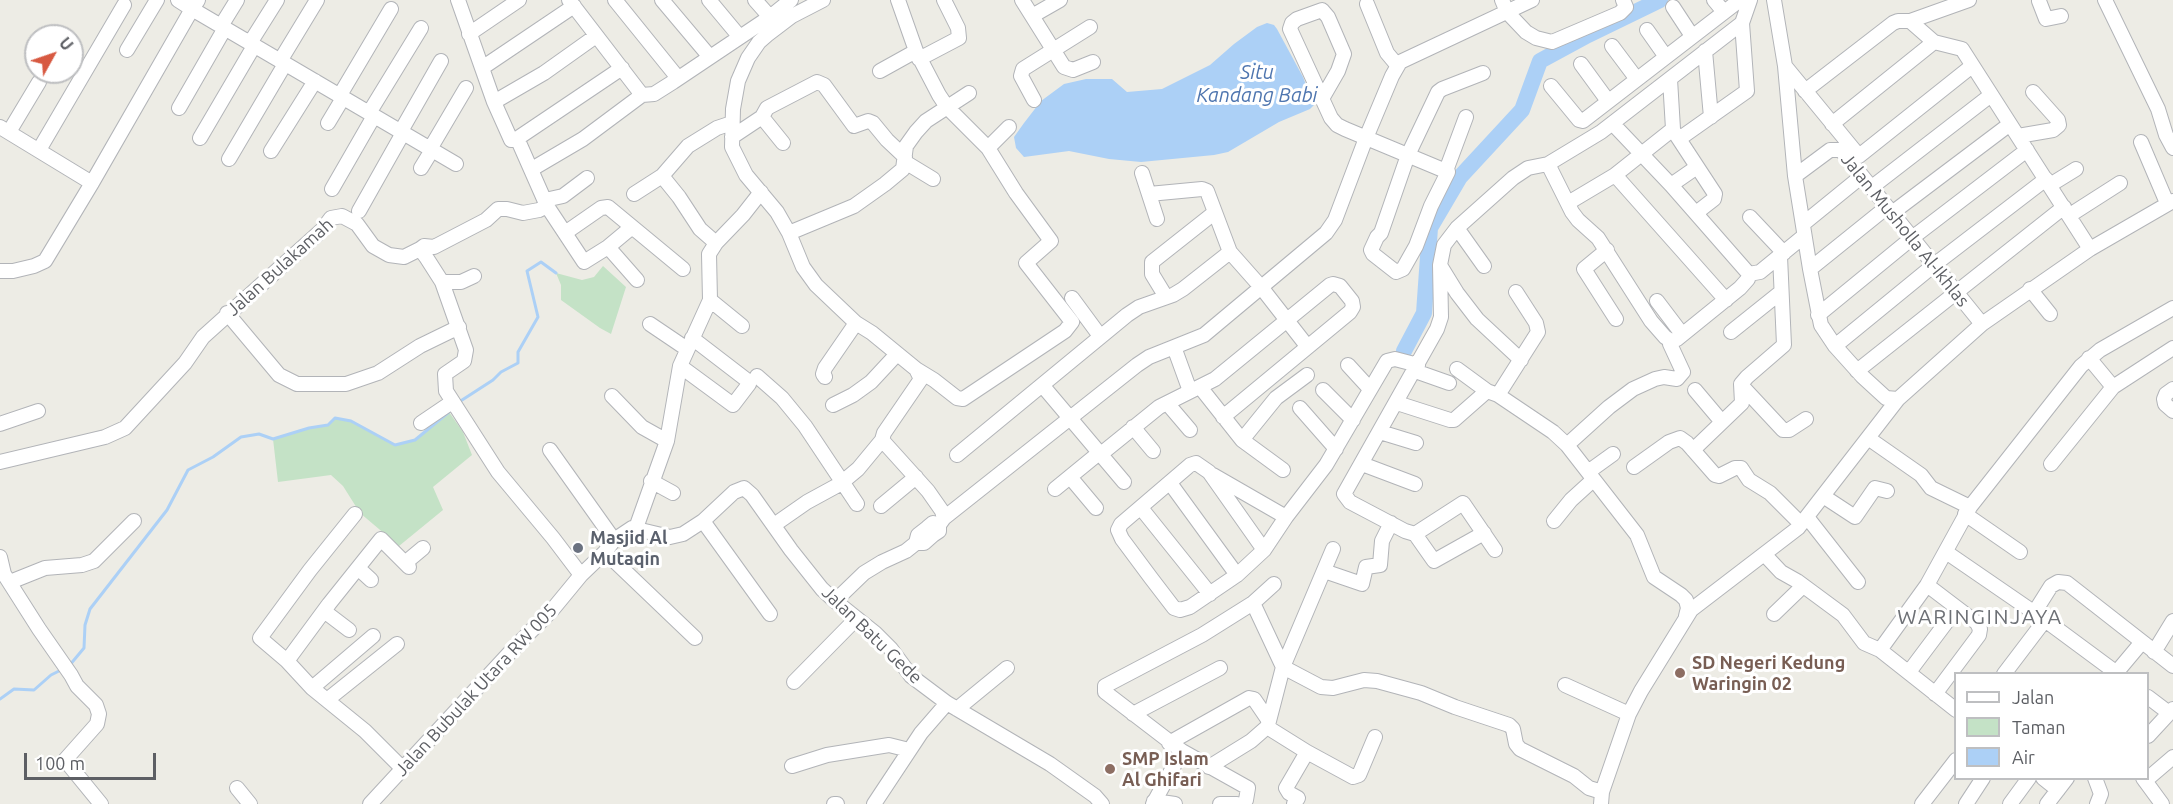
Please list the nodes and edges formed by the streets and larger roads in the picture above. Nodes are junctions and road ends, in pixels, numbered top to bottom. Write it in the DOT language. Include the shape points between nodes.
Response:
graph roads {
  1 [pos="158,0"];
  2 [pos="178,0"];
  3 [pos="237,0"];
  4 [pos="277,0"];
  5 [pos="317,0"];
  6 [pos="458,0"];
  7 [pos="519,0"];
  8 [pos="615,0"];
  9 [pos="662,0"];
  10 [pos="709,0"];
  11 [pos="755,0"];
  12 [pos="791,0"];
  13 [pos="823,0"];
  14 [pos="898,0"];
  15 [pos="944,0"];
  16 [pos="1022,0"];
  17 [pos="1060,0"];
  18 [pos="1532,0"];
  19 [pos="1623,0"];
  20 [pos="1714,0"];
  21 [pos="1740,0"];
  22 [pos="1750,0"];
  23 [pos="1774,0"];
  24 [pos="1969,0"];
  25 [pos="2041,0"];
  26 [pos="2105,0"];
  27 [pos="571,3"];
  28 [pos="195,4"];
  29 [pos="803,4"];
  30 [pos="1367,4"];
  31 [pos="124,5"];
  32 [pos="1505,6"];
  33 [pos="1673,7"];
  34 [pos="391,9"];
  35 [pos="1724,12"];
  36 [pos="1032,16"];
  37 [pos="2061,16"];
  38 [pos="770,17"];
  39 [pos="1910,21"];
  40 [pos="1742,23"];
  41 [pos="223,27"];
  42 [pos="1090,27"];
  43 [pos="421,28"];
  44 [pos="1647,30"];
  45 [pos="469,34"];
  46 [pos="596,36"];
  47 [pos="739,36"];
  48 [pos="1692,36"];
  49 [pos="1934,42"];
  50 [pos="252,44"];
  51 [pos="1612,46"];
  52 [pos="127,50"];
  53 [pos="1054,50"];
  54 [pos="1705,51"];
  55 [pos="917,55"];
  56 [pos="710,57"];
  57 [pos="1666,57"];
  58 [pos="441,61"];
  59 [pos="1093,62"];
  60 [pos="283,63"];
  61 [pos="1581,64"];
  62 [pos="1397,65"];
  63 [pos="1785,66"];
  64 [pos="1972,66"];
  65 [pos="482,68"];
  66 [pos="622,68"];
  67 [pos="880,71"];
  68 [pos="1483,73"];
  69 [pos="678,78"];
  70 [pos="1636,78"];
  71 [pos="1670,79"];
  72 [pos="315,81"];
  73 [pos="38,84"];
  74 [pos="1551,86"];
  75 [pos="466,88"];
  76 [pos="1805,91"];
  77 [pos="2033,92"];
  78 [pos="969,93"];
  79 [pos="642,95"];
  80 [pos="1991,95"];
  81 [pos="341,96"];
  82 [pos="1323,97"];
  83 [pos="1034,100"];
  84 [pos="1608,101"];
  85 [pos="494,102"];
  86 [pos="947,107"];
  87 [pos="179,108"];
  88 [pos="372,114"];
  89 [pos="762,117"];
  90 [pos="1466,117"];
  91 [pos="1711,117"];
  92 [pos="1581,121"];
  93 [pos="328,123"];
  94 [pos="1613,124"];
  95 [pos="1832,124"];
  96 [pos="2010,124"];
  97 [pos="1009,127"];
  98 [pos="5,129"];
  99 [pos="732,130"];
  100 [pos="402,132"];
  101 [pos="1676,134"];
  102 [pos="2018,136"];
  103 [pos="200,138"];
  104 [pos="517,138"];
  105 [pos="1366,138"];
  106 [pos="2140,141"];
  107 [pos="783,143"];
  108 [pos="1582,144"];
  109 [pos="988,148"];
  110 [pos="2173,148"];
  111 [pos="431,149"];
  112 [pos="39,150"];
  113 [pos="2027,150"];
  114 [pos="271,151"];
  115 [pos="1641,154"];
  116 [pos="1408,155"];
  117 [pos="229,159"];
  118 [pos="905,160"];
  119 [pos="456,164"];
  120 [pos="1548,164"];
  121 [pos="1697,167"];
  122 [pos="421,168"];
  123 [pos="532,169"];
  124 [pos="2076,169"];
  125 [pos="1448,172"];
  126 [pos="1142,173"];
  127 [pos="1615,175"];
  128 [pos="662,176"];
  129 [pos="1796,176"];
  130 [pos="1862,176"];
  131 [pos="587,178"];
  132 [pos="933,179"];
  133 [pos="2048,182"];
  134 [pos="92,183"];
  135 [pos="2120,183"];
  136 [pos="1671,185"];
  137 [pos="1872,187"];
  138 [pos="332,189"];
  139 [pos="761,192"];
  140 [pos="634,194"];
  141 [pos="1149,194"];
  142 [pos="2170,202"];
  143 [pos="546,203"];
  144 [pos="1568,203"];
  145 [pos="1890,210"];
  146 [pos="359,211"];
  147 [pos="2067,211"];
  148 [pos="1214,213"];
  149 [pos="1696,213"];
  150 [pos="1750,217"];
  151 [pos="1157,219"];
  152 [pos="632,227"];
  153 [pos="1457,228"];
  154 [pos="1803,230"];
  155 [pos="789,233"];
  156 [pos="565,234"];
  157 [pos="1912,238"];
  158 [pos="716,243"];
  159 [pos="608,247"];
  160 [pos="420,249"];
  161 [pos="2090,249"];
  162 [pos="1607,250"];
  163 [pos="1230,252"];
  164 [pos="1782,255"];
  165 [pos="1440,265"];
  166 [pos="1934,265"];
  167 [pos="1484,266"];
  168 [pos="683,269"];
  169 [pos="1810,269"];
  170 [pos="7,271"];
  171 [pos="1749,274"];
  172 [pos="474,276"];
  173 [pos="0,277"];
  174 [pos="637,280"];
  175 [pos="442,282"];
  176 [pos="1261,287"];
  177 [pos="2030,289"];
  178 [pos="1516,292"];
  179 [pos="1781,292"];
  180 [pos="1956,292"];
  181 [pos="1166,297"];
  182 [pos="1072,298"];
  183 [pos="710,300"];
  184 [pos="1726,300"];
  185 [pos="1657,301"];
  186 [pos="2173,308"];
  187 [pos="227,314"];
  188 [pos="2050,314"];
  189 [pos="1818,315"];
  190 [pos="1616,319"];
  191 [pos="1287,320"];
  192 [pos="1980,321"];
  193 [pos="856,323"];
  194 [pos="650,324"];
  195 [pos="742,326"];
  196 [pos="459,327"];
  197 [pos="1731,332"];
  198 [pos="1100,336"];
  199 [pos="1677,337"];
  200 [pos="689,344"];
  201 [pos="1307,346"];
  202 [pos="1835,346"];
  203 [pos="1174,347"];
  204 [pos="2173,348"];
  205 [pos="897,354"];
  206 [pos="2089,358"];
  207 [pos="1521,360"];
  208 [pos="1348,365"];
  209 [pos="681,366"];
  210 [pos="1415,366"];
  211 [pos="916,369"];
  212 [pos="1457,369"];
  213 [pos="1857,371"];
  214 [pos="1307,375"];
  215 [pos="757,376"];
  216 [pos="825,377"];
  217 [pos="1449,383"];
  218 [pos="1741,384"];
  219 [pos="1042,385"];
  220 [pos="2113,387"];
  221 [pos="1195,389"];
  222 [pos="1370,389"];
  223 [pos="2173,389"];
  224 [pos="1323,390"];
  225 [pos="1695,390"];
  226 [pos="1492,393"];
  227 [pos="612,396"];
  228 [pos="1898,399"];
  229 [pos="452,402"];
  230 [pos="1167,403"];
  231 [pos="1397,403"];
  232 [pos="832,405"];
  233 [pos="1299,408"];
  234 [pos="38,411"];
  235 [pos="2173,411"];
  236 [pos="1223,417"];
  237 [pos="1069,418"];
  238 [pos="1806,419"];
  239 [pos="1353,420"];
  240 [pos="1722,422"];
  241 [pos="421,423"];
  242 [pos="0,424"];
  243 [pos="1133,428"];
  244 [pos="1190,430"];
  245 [pos="1380,432"];
  246 [pos="1868,438"];
  247 [pos="882,440"];
  248 [pos="1242,440"];
  249 [pos="666,441"];
  250 [pos="1416,442"];
  251 [pos="1567,445"];
  252 [pos="1336,449"];
  253 [pos="550,450"];
  254 [pos="1693,450"];
  255 [pos="1153,451"];
  256 [pos="1100,454"];
  257 [pos="1613,454"];
  258 [pos="957,455"];
  259 [pos="0,462"];
  260 [pos="1362,464"];
  261 [pos="2051,464"];
  262 [pos="1634,467"];
  263 [pos="1283,470"];
  264 [pos="1209,472"];
  265 [pos="1590,476"];
  266 [pos="916,477"];
  267 [pos="1070,477"];
  268 [pos="651,481"];
  269 [pos="841,482"];
  270 [pos="1124,482"];
  271 [pos="1170,483"];
  272 [pos="1415,484"];
  273 [pos="1055,489"];
  274 [pos="1887,491"];
  275 [pos="673,494"];
  276 [pos="1823,496"];
  277 [pos="857,504"];
  278 [pos="881,506"];
  279 [pos="1096,508"];
  280 [pos="1141,508"];
  281 [pos="1967,510"];
  282 [pos="355,514"];
  283 [pos="1286,517"];
  284 [pos="1804,520"];
  285 [pos="134,521"];
  286 [pos="703,521"];
  287 [pos="942,521"];
  288 [pos="1554,521"];
  289 [pos="1391,523"];
  290 [pos="774,525"];
  291 [pos="636,528"];
  292 [pos="1484,533"];
  293 [pos="1415,534"];
  294 [pos="614,540"];
  295 [pos="423,548"];
  296 [pos="1333,549"];
  297 [pos="1264,550"];
  298 [pos="1495,550"];
  299 [pos="605,552"];
  300 [pos="1946,552"];
  301 [pos="2020,552"];
  302 [pos="1766,555"];
  303 [pos="0,557"];
  304 [pos="358,568"];
  305 [pos="1324,571"];
  306 [pos="580,575"];
  307 [pos="1237,575"];
  308 [pos="372,580"];
  309 [pos="10,582"];
  310 [pos="1858,582"];
  311 [pos="344,584"];
  312 [pos="1274,584"];
  313 [pos="1927,585"];
  314 [pos="1803,586"];
  315 [pos="356,594"];
  316 [pos="1210,594"];
  317 [pos="835,601"];
  318 [pos="1252,603"];
  319 [pos="1957,608"];
  320 [pos="324,611"];
  321 [pos="770,614"];
  322 [pos="1774,614"];
  323 [pos="1686,616"];
  324 [pos="2040,616"];
  325 [pos="856,619"];
  326 [pos="2173,621"];
  327 [pos="350,630"];
  328 [pos="373,636"];
  329 [pos="695,638"];
  330 [pos="2142,642"];
  331 [pos="397,644"];
  332 [pos="1880,650"];
  333 [pos="2154,652"];
  334 [pos="287,661"];
  335 [pos="2173,666"];
  336 [pos="1283,667"];
  337 [pos="1007,668"];
  338 [pos="1220,668"];
  339 [pos="1909,672"];
  340 [pos="2005,672"];
  341 [pos="2116,672"];
  342 [pos="2118,672"];
  343 [pos="794,682"];
  344 [pos="1565,685"];
  345 [pos="312,688"];
  346 [pos="1935,694"];
  347 [pos="2149,698"];
  348 [pos="327,700"];
  349 [pos="952,706"];
  350 [pos="1954,708"];
  351 [pos="2171,711"];
  352 [pos="1133,714"];
  353 [pos="1629,714"];
  354 [pos="1268,724"];
  355 [pos="2149,735"];
  356 [pos="1375,737"];
  357 [pos="1169,743"];
  358 [pos="909,750"];
  359 [pos="1182,751"];
  360 [pos="1307,752"];
  361 [pos="2173,758"];
  362 [pos="1954,763"];
  363 [pos="792,766"];
  364 [pos="1209,767"];
  365 [pos="403,769"];
  366 [pos="2149,776"];
  367 [pos="1982,780"];
  368 [pos="2028,780"];
  369 [pos="2046,780"];
  370 [pos="2066,780"];
  371 [pos="2096,780"];
  372 [pos="2144,780"];
  373 [pos="237,788"];
  374 [pos="2058,790"];
  375 [pos="1601,798"];
  376 [pos="2154,801"];
  377 [pos="1154,802"];
  378 [pos="101,804"];
  379 [pos="250,804"];
  380 [pos="370,804"];
  381 [pos="874,804"];
  382 [pos="1102,804"];
  383 [pos="1175,804"];
  384 [pos="1220,804"];
  385 [pos="1237,804"];
  386 [pos="1243,804"];
  387 [pos="1294,804"];
  388 [pos="1922,804"];
  389 [pos="1966,804"];
  390 [pos="2010,804"];
  391 [pos="2047,804"];
  392 [pos="2097,804"];
  1 -- 52 [label="street"];
  2 -- 28 [label="street"];
  3 -- 41 [label="street"];
  4 -- 50 [label="street"];
  5 -- 60 [label="street"];
  6 -- 45 [label="street"];
  7 -- 45 [label="street"];
  8 -- 69 [label="street"];
  9 -- 56 [label="street"];
  10 -- 47 [label="street"];
  11 -- 38 [label="street"];
  12 -- 38 [label="street"];
  13 -- 29 [label="street"];
  14 -- 55 [label="street"];
  15 -- 55 [label="street" via="958,28 958,38"];
  16 -- 36 [label="street"];
  17 -- 36 [label="street"];
  18 -- 32 [label="street"];
  19 -- 32 [label="street" via="1626,7 1620,13 1552,42 1526,32"];
  20 -- 35 [label="street"];
  21 -- 35 [label="street"];
  22 -- 40 [label="street"];
  23 -- 63 [label="street"];
  24 -- 39 [label="street"];
  25 -- 37 [label="street" via="2045,19"];
  26 -- 110 [label="street"];
  27 -- 46 [label="street"];
  27 -- 65 [label="street"];
  28 -- 41 [label="street"];
  28 -- 134 [label="street"];
  29 -- 99 [label="street" via="759,42 748,58 738,81"];
  30 -- 62 [label="street" via="1387,53"];
  31 -- 112 [label="street"];
  32 -- 62 [label="street"];
  33 -- 48 [label="street"];
  34 -- 81 [label="street"];
  35 -- 48 [label="street"];
  36 -- 53 [label="street"];
  38 -- 47 [label="street"];
  39 -- 49 [label="street"];
  39 -- 76 [label="street" via="1893,23"];
  40 -- 54 [label="street"];
  40 -- 91 [label="street" via="1747,91"];
  41 -- 50 [label="street"];
  41 -- 87 [label="street"];
  42 -- 53 [label="street"];
  43 -- 88 [label="street"];
  44 -- 57 [label="street"];
  45 -- 65 [label="street"];
  46 -- 66 [label="street"];
  46 -- 85 [label="street"];
  47 -- 56 [label="street"];
  48 -- 57 [label="street"];
  49 -- 64 [label="street" via="1962,49"];
  49 -- 95 [label="street"];
  50 -- 60 [label="street"];
  50 -- 103 [label="street"];
  51 -- 70 [label="street"];
  53 -- 59 [label="street" via="1067,69"];
  53 -- 83 [label="street" via="1021,72"];
  54 -- 71 [label="street"];
  54 -- 91 [label="street"];
  55 -- 67 [label="street"];
  55 -- 86 [label="street"];
  56 -- 69 [label="street"];
  57 -- 70 [label="street"];
  58 -- 100 [label="street"];
  60 -- 72 [label="street"];
  60 -- 117 [label="street"];
  61 -- 84 [label="street"];
  62 -- 105 [label="street"];
  63 -- 76 [label="street"];
  63 -- 129 [label="street"];
  64 -- 80 [label="street"];
  64 -- 95 [label="street" via="1858,156"];
  65 -- 85 [label="street"];
  66 -- 79 [label="street"];
  66 -- 104 [label="street"];
  68 -- 116 [label="street" via="1438,92"];
  69 -- 79 [label="street" via="654,94"];
  70 -- 84 [label="street"];
  71 -- 94 [label="street"];
  71 -- 101 [label="street"];
  72 -- 81 [label="street"];
  72 -- 114 [label="street"];
  73 -- 98 [label="street"];
  74 -- 92 [label="street"];
  75 -- 111 [label="street"];
  76 -- 95 [label="street"];
  77 -- 102 [label="street" via="2059,125 2053,130"];
  78 -- 86 [label="street"];
  79 -- 123 [label="street" via="583,139"];
  80 -- 96 [label="street"];
  80 -- 137 [label="street"];
  81 -- 88 [label="street"];
  81 -- 93 [label="street"];
  82 -- 82 [label="street" via="1344,54 1322,10 1298,19 1290,29"];
  82 -- 105 [label="street" via="1337,125"];
  84 -- 92 [label="street"];
  85 -- 104 [label="street" via="509,137"];
  86 -- 109 [label="street"];
  86 -- 118 [label="street" via="916,132 906,146"];
  88 -- 100 [label="street"];
  88 -- 138 [label="street"];
  89 -- 99 [label="street"];
  89 -- 107 [label="street"];
  89 -- 118 [label="street" via="767,108 820,82 854,126 873,123"];
  90 -- 125 [label="street"];
  91 -- 101 [label="street"];
  92 -- 108 [label="street"];
  94 -- 108 [label="street"];
  94 -- 115 [label="street"];
  96 -- 102 [label="street"];
  96 -- 145 [label="street"];
  97 -- 109 [label="street"];
  98 -- 112 [label="street"];
  99 -- 128 [label="street" via="717,128 688,146"];
  99 -- 139 [label="street" via="735,154 742,169"];
  100 -- 111 [label="street"];
  100 -- 146 [label="street"];
  101 -- 115 [label="street"];
  101 -- 121 [label="street"];
  102 -- 113 [label="street"];
  104 -- 123 [label="street"];
  105 -- 116 [label="street"];
  105 -- 176 [label="street" via="1330,229"];
  106 -- 142 [label="street"];
  108 -- 120 [label="street"];
  109 -- 211 [label="street" via="1051,241 1026,263 1072,322 1022,361 963,399"];
  111 -- 119 [label="street"];
  111 -- 122 [label="street"];
  112 -- 134 [label="street"];
  113 -- 133 [label="street"];
  113 -- 157 [label="street"];
  115 -- 127 [label="street"];
  115 -- 136 [label="street"];
  116 -- 125 [label="street"];
  116 -- 125 [label="street" via="1381,233 1371,250 1396,272 1403,268 1416,246"];
  118 -- 132 [label="street"];
  118 -- 155 [label="street" via="899,172 854,206"];
  120 -- 144 [label="street"];
  120 -- 153 [label="street" via="1528,168 1513,178"];
  121 -- 136 [label="street"];
  121 -- 149 [label="street" via="1716,196"];
  123 -- 143 [label="street"];
  124 -- 133 [label="street"];
  126 -- 141 [label="street"];
  127 -- 144 [label="street"];
  127 -- 184 [label="street"];
  128 -- 140 [label="street"];
  128 -- 158 [label="street" via="700,229"];
  129 -- 130 [label="street, Jalan Musholla Al-Ikhlas" via="1833,148 1841,150"];
  129 -- 154 [label="street"];
  130 -- 137 [label="street, Jalan Musholla Al-Ikhlas"];
  130 -- 154 [label="street"];
  131 -- 143 [label="street"];
  133 -- 147 [label="street"];
  133 -- 166 [label="street"];
  134 -- 170 [label="street" via="45,261"];
  135 -- 147 [label="street"];
  136 -- 149 [label="street"];
  137 -- 145 [label="street, Jalan Musholla Al-Ikhlas"];
  139 -- 155 [label="street"];
  139 -- 158 [label="street"];
  141 -- 148 [label="street" via="1204,189"];
  141 -- 151 [label="street"];
  142 -- 161 [label="street"];
  143 -- 156 [label="street"];
  143 -- 160 [label="street" via="539,210 523,213 498,209 486,220"];
  144 -- 162 [label="street" via="1578,220"];
  145 -- 157 [label="street, Jalan Musholla Al-Ikhlas"];
  145 -- 169 [label="street"];
  147 -- 161 [label="street"];
  147 -- 180 [label="street"];
  148 -- 163 [label="street"];
  148 -- 181 [label="street" via="1152,262 1152,274"];
  149 -- 171 [label="street"];
  150 -- 164 [label="street"];
  152 -- 156 [label="street" via="608,207"];
  152 -- 159 [label="street"];
  152 -- 168 [label="street"];
  153 -- 165 [label="street" via="1444,246"];
  153 -- 167 [label="street"];
  154 -- 164 [label="street"];
  154 -- 169 [label="street"];
  155 -- 193 [label="street" via="810,277"];
  156 -- 159 [label="street" via="584,262"];
  157 -- 166 [label="street, Jalan Musholla Al-Ikhlas"];
  157 -- 189 [label="street"];
  158 -- 183 [label="street" via="710,254"];
  159 -- 174 [label="street"];
  160 -- 175 [label="street"];
  160 -- 187 [label="street, Jalan Bulakamah" via="404,257 389,255 373,246 354,221 342,216 331,218"];
  161 -- 177 [label="street"];
  162 -- 190 [label="street" via="1585,270"];
  162 -- 199 [label="street" via="1651,321 1665,337"];
  163 -- 176 [label="street"];
  163 -- 181 [label="street" via="1183,289"];
  164 -- 171 [label="street" via="1760,272"];
  164 -- 179 [label="street"];
  165 -- 207 [label="street" via="1477,319"];
  165 -- 210 [label="street" via="1440,323"];
  166 -- 180 [label="street, Jalan Musholla Al-Ikhlas"];
  166 -- 202 [label="street"];
  169 -- 189 [label="street"];
  170 -- 173 [label="street"];
  171 -- 184 [label="street" via="1746,282"];
  172 -- 175 [label="street" via="461,282"];
  175 -- 196 [label="street"];
  176 -- 191 [label="street"];
  176 -- 203 [label="street" via="1204,335"];
  177 -- 188 [label="street"];
  177 -- 192 [label="street"];
  178 -- 207 [label="street" via="1538,329"];
  179 -- 197 [label="street"];
  179 -- 218 [label="street" via="1784,345"];
  180 -- 192 [label="street, Jalan Musholla Al-Ikhlas"];
  180 -- 213 [label="street"];
  181 -- 198 [label="street" via="1139,307"];
  182 -- 198 [label="street"];
  183 -- 195 [label="street"];
  183 -- 200 [label="street"];
  184 -- 199 [label="street"];
  185 -- 199 [label="street"];
  186 -- 206 [label="street"];
  187 -- 196 [label="street" via="279,375 297,384 346,384 378,373"];
  187 -- 259 [label="street, Jalan Bulakamah" via="119,432"];
  189 -- 202 [label="street"];
  191 -- 201 [label="street"];
  191 -- 201 [label="street" via="1330,285 1338,285 1352,301 1352,310"];
  191 -- 221 [label="street" via="1215,379"];
  192 -- 228 [label="street"];
  193 -- 205 [label="street"];
  193 -- 216 [label="street" via="825,368"];
  194 -- 200 [label="street"];
  196 -- 229 [label="street" via="466,358 444,376"];
  198 -- 219 [label="street"];
  199 -- 251 [label="street" via="1670,344 1682,369 1680,377 1655,379 1633,389"];
  200 -- 209 [label="street"];
  200 -- 209 [label="street" via="749,384 733,405"];
  201 -- 236 [label="street"];
  202 -- 213 [label="street"];
  203 -- 221 [label="street"];
  203 -- 237 [label="street" via="1137,364"];
  204 -- 220 [label="street"];
  205 -- 211 [label="street"];
  205 -- 232 [label="street" via="871,382"];
  206 -- 220 [label="street"];
  206 -- 281 [label="street"];
  207 -- 226 [label="street"];
  208 -- 222 [label="street"];
  209 -- 249 [label="street"];
  210 -- 217 [label="street"];
  210 -- 222 [label="street" via="1390,359"];
  210 -- 231 [label="street"];
  211 -- 247 [label="street" via="919,384"];
  212 -- 226 [label="street"];
  213 -- 228 [label="street" via="1886,398"];
  214 -- 248 [label="street" via="1276,398"];
  215 -- 269 [label="street" via="805,426"];
  218 -- 238 [label="street" via="1783,430"];
  218 -- 240 [label="street" via="1743,401"];
  219 -- 237 [label="street"];
  219 -- 258 [label="street"];
  220 -- 261 [label="street"];
  221 -- 230 [label="street"];
  221 -- 236 [label="street"];
  222 -- 239 [label="street"];
  223 -- 235 [label="street" via="2164,399"];
  224 -- 239 [label="street"];
  225 -- 240 [label="street"];
  226 -- 231 [label="street" via="1454,420"];
  226 -- 251 [label="street"];
  227 -- 249 [label="street" via="642,427"];
  228 -- 246 [label="street"];
  229 -- 241 [label="street"];
  229 -- 306 [label="street" via="498,472"];
  230 -- 243 [label="street"];
  230 -- 244 [label="street"];
  231 -- 245 [label="street"];
  233 -- 252 [label="street"];
  234 -- 242 [label="street"];
  236 -- 248 [label="street"];
  237 -- 256 [label="street"];
  237 -- 287 [label="street"];
  239 -- 252 [label="street"];
  240 -- 254 [label="street"];
  243 -- 255 [label="street"];
  243 -- 256 [label="street"];
  245 -- 250 [label="street"];
  245 -- 260 [label="street"];
  246 -- 276 [label="street"];
  246 -- 281 [label="street" via="1922,475 1931,488"];
  247 -- 266 [label="street"];
  247 -- 269 [label="street" via="858,469"];
  248 -- 263 [label="street"];
  249 -- 268 [label="street"];
  251 -- 265 [label="street"];
  252 -- 283 [label="street"];
  253 -- 294 [label="street"];
  254 -- 262 [label="street" via="1677,438"];
  254 -- 284 [label="street" via="1715,475 1741,468 1749,480"];
  256 -- 267 [label="street"];
  256 -- 270 [label="street"];
  257 -- 265 [label="street"];
  260 -- 272 [label="street"];
  260 -- 289 [label="street" via="1345,496"];
  264 -- 271 [label="street" via="1193,463"];
  264 -- 283 [label="street"];
  264 -- 297 [label="street"];
  265 -- 288 [label="street"];
  265 -- 323 [label="street" via="1637,535 1654,577 1686,600"];
  266 -- 278 [label="street"];
  266 -- 287 [label="street" via="937,504"];
  267 -- 273 [label="street"];
  267 -- 279 [label="street"];
  268 -- 275 [label="street"];
  268 -- 291 [label="street"];
  269 -- 277 [label="street"];
  269 -- 290 [label="street"];
  271 -- 280 [label="street"];
  271 -- 307 [label="street"];
  274 -- 276 [label="street" via="1875,488 1856,517"];
  276 -- 284 [label="street"];
  280 -- 316 [label="street"];
  280 -- 316 [label="street" via="1121,524 1119,534 1174,608 1184,609"];
  281 -- 300 [label="street"];
  281 -- 301 [label="street"];
  282 -- 334 [label="street" via="260,638"];
  283 -- 297 [label="street"];
  284 -- 302 [label="street"];
  284 -- 310 [label="street"];
  285 -- 309 [label="street" via="94,561 45,568"];
  286 -- 290 [label="street, Jalan Batu Gede" via="734,492 744,488"];
  286 -- 291 [label="street, Jalan Batu Gede" via="670,537"];
  286 -- 321 [label="street"];
  287 -- 317 [label="street" via="939,531 924,543 915,543 864,573"];
  289 -- 293 [label="street"];
  289 -- 305 [label="street" via="1382,541 1380,566 1366,567 1362,584"];
  290 -- 317 [label="street, Jalan Batu Gede" via="803,566"];
  291 -- 294 [label="street"];
  292 -- 293 [label="street" via="1435,561"];
  292 -- 293 [label="street" via="1462,503"];
  292 -- 298 [label="street"];
  294 -- 299 [label="street, Jalan Bubulak Utara RW 005"];
  295 -- 304 [label="street" via="407,565 381,539"];
  296 -- 305 [label="street"];
  297 -- 307 [label="street"];
  299 -- 306 [label="street, Jalan Bubulak Utara RW 005"];
  299 -- 329 [label="street"];
  300 -- 313 [label="street"];
  300 -- 324 [label="street"];
  302 -- 314 [label="street" via="1776,568"];
  302 -- 323 [label="street"];
  303 -- 309 [label="street"];
  304 -- 308 [label="street"];
  304 -- 311 [label="street"];
  305 -- 336 [label="street"];
  306 -- 365 [label="street, Jalan Bubulak Utara RW 005"];
  307 -- 316 [label="street"];
  309 -- 378 [label="street" via="77,687 96,705 97,723 65,760"];
  311 -- 315 [label="street"];
  311 -- 320 [label="street"];
  312 -- 318 [label="street"];
  313 -- 319 [label="street"];
  313 -- 332 [label="street"];
  314 -- 322 [label="street"];
  314 -- 332 [label="street" via="1843,615 1864,643"];
  317 -- 325 [label="street, Jalan Batu Gede"];
  318 -- 336 [label="street"];
  318 -- 352 [label="street" via="1202,635 1107,684 1106,692"];
  319 -- 339 [label="street"];
  319 -- 346 [label="street" via="1977,623 1980,632"];
  320 -- 327 [label="street"];
  320 -- 334 [label="street"];
  323 -- 353 [label="street"];
  324 -- 330 [label="street" via="2051,586 2062,582"];
  324 -- 340 [label="street"];
  324 -- 341 [label="street"];
  325 -- 343 [label="street"];
  325 -- 349 [label="street, Jalan Batu Gede" via="891,650 911,676"];
  326 -- 333 [label="street"];
  328 -- 345 [label="street"];
  330 -- 333 [label="street"];
  330 -- 342 [label="street"];
  331 -- 348 [label="street"];
  332 -- 339 [label="street"];
  333 -- 335 [label="street"];
  334 -- 345 [label="street"];
  336 -- 354 [label="street"];
  336 -- 375 [label="street" via="1321,687 1377,681 1509,725 1520,749 1574,776"];
  337 -- 349 [label="street"];
  338 -- 352 [label="street"];
  339 -- 346 [label="street"];
  344 -- 353 [label="street"];
  345 -- 348 [label="street"];
  346 -- 350 [label="street"];
  347 -- 351 [label="street"];
  348 -- 365 [label="street"];
  349 -- 358 [label="street"];
  349 -- 382 [label="street, Jalan Batu Gede" via="1050,764"];
  351 -- 355 [label="street"];
  352 -- 357 [label="street"];
  353 -- 375 [label="street"];
  354 -- 357 [label="street" via="1257,701 1249,698"];
  354 -- 360 [label="street"];
  354 -- 364 [label="street" via="1251,741"];
  356 -- 360 [label="street" via="1356,777"];
  357 -- 359 [label="street"];
  358 -- 363 [label="street" via="881,747 827,754"];
  358 -- 381 [label="street"];
  359 -- 364 [label="street"];
  359 -- 377 [label="street"];
  360 -- 387 [label="street" via="1286,788 1298,798"];
  361 -- 366 [label="street"];
  362 -- 388 [label="street"];
  364 -- 386 [label="street" via="1248,788"];
  365 -- 380 [label="street, Jalan Bubulak Utara RW 005"];
  367 -- 389 [label="street"];
  368 -- 390 [label="street"];
  369 -- 374 [label="street"];
  370 -- 374 [label="street"];
  371 -- 392 [label="street" via="2101,794"];
  372 -- 376 [label="street"];
  373 -- 379 [label="street"];
  374 -- 391 [label="street"];
  377 -- 383 [label="street"];
  384 -- 385 [label="street"];
}
